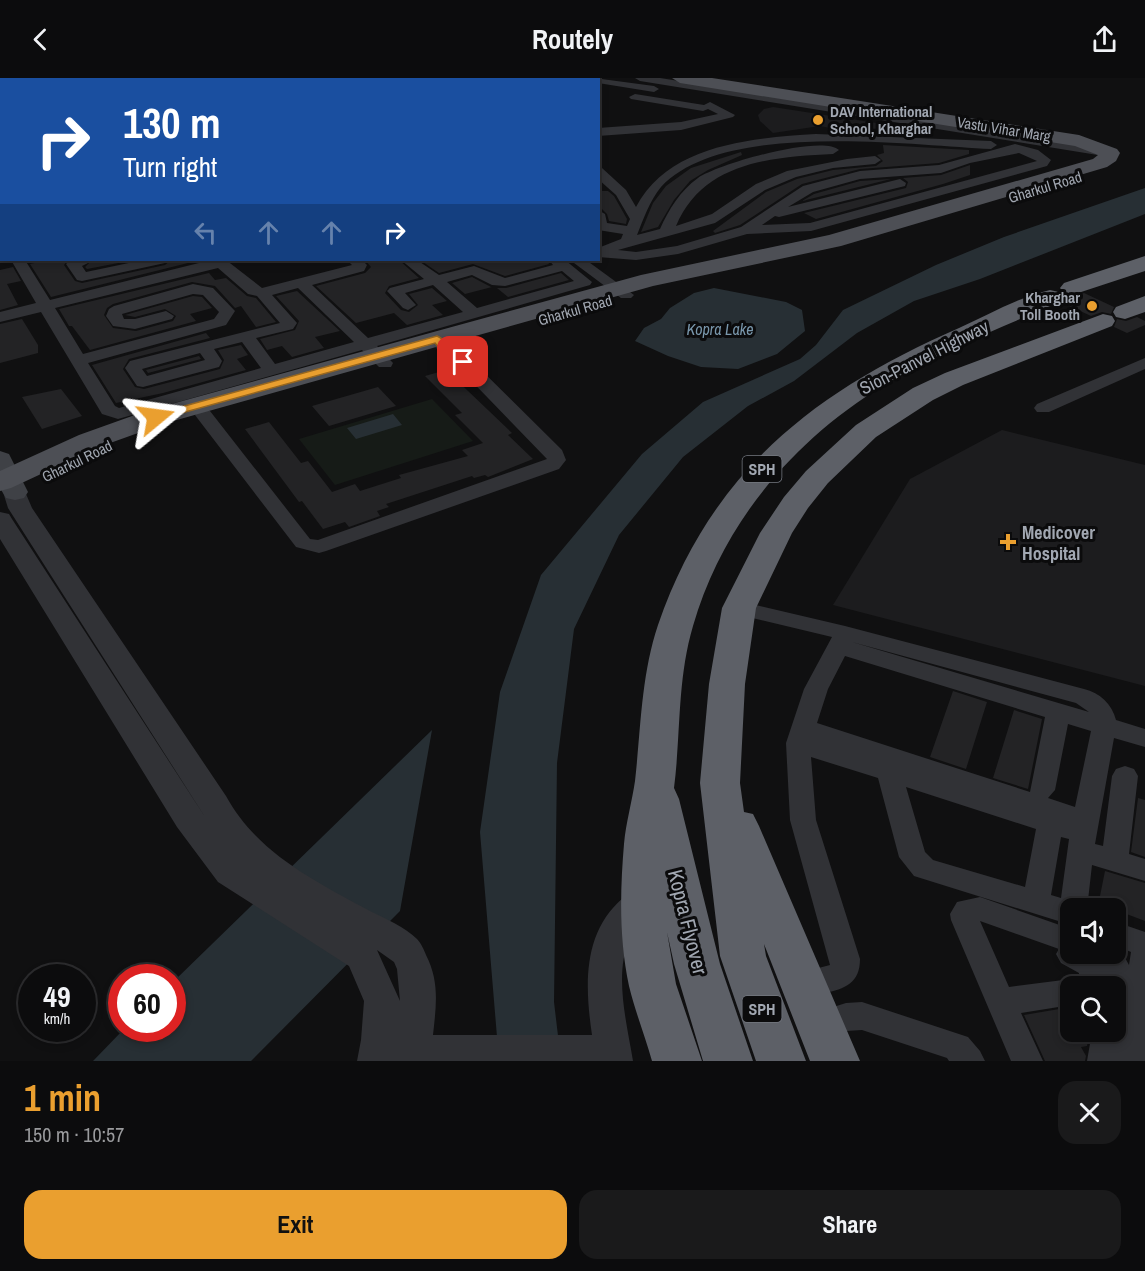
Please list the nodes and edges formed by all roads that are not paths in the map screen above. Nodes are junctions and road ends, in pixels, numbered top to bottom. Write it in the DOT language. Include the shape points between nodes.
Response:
graph roads {
  1 [pos="640,78"];
  2 [pos="680,78"];
  3 [pos="600,80"];
  4 [pos="725,85"];
  5 [pos="600,90"];
  6 [pos="710,104"];
  7 [pos="909,111"];
  8 [pos="600,121"];
  9 [pos="600,132"];
  10 [pos="998,140"];
  11 [pos="1019,149"];
  12 [pos="1110,155"];
  13 [pos="925,156"];
  14 [pos="889,159"];
  15 [pos="942,163"];
  16 [pos="600,173"];
  17 [pos="600,221"];
  18 [pos="811,227"];
  19 [pos="746,230"];
  20 [pos="632,231"];
  21 [pos="666,232"];
  22 [pos="838,244"];
  23 [pos="600,253"];
  24 [pos="600,254"];
  25 [pos="19,261"];
  26 [pos="80,261"];
  27 [pos="156,261"];
  28 [pos="219,261"];
  29 [pos="355,261"];
  30 [pos="412,262"];
  31 [pos="566,262"];
  32 [pos="1145,263"];
  33 [pos="108,272"];
  34 [pos="436,280"];
  35 [pos="309,281"];
  36 [pos="120,288"];
  37 [pos="622,292"];
  38 [pos="262,293"];
  39 [pos="45,305"];
  40 [pos="408,305"];
  41 [pos="132,306"];
  42 [pos="1124,312"];
  43 [pos="475,314"];
  44 [pos="0,316"];
  45 [pos="166,316"];
  46 [pos="246,336"];
  47 [pos="384,352"];
  48 [pos="450,354"];
  49 [pos="79,360"];
  50 [pos="1145,363"];
  51 [pos="271,371"];
  52 [pos="477,385"];
  53 [pos="153,404"];
  54 [pos="1043,408"];
  55 [pos="216,421"];
  56 [pos="247,451"];
  57 [pos="5,482"];
  58 [pos="0,519"];
  59 [pos="739,608"];
  60 [pos="841,640"];
  61 [pos="1058,712"];
  62 [pos="1104,726"];
  63 [pos="800,735"];
  64 [pos="1145,738"];
  65 [pos="889,772"];
  66 [pos="1125,776"];
  67 [pos="655,781"];
  68 [pos="720,783"];
  69 [pos="1048,802"];
  70 [pos="1084,835"];
  71 [pos="1115,861"];
  72 [pos="241,864"];
  73 [pos="1145,870"];
  74 [pos="1074,898"];
  75 [pos="644,900"];
  76 [pos="1036,902"];
  77 [pos="1060,908"];
  78 [pos="1060,937"];
  79 [pos="1126,937"];
  80 [pos="1145,944"];
  81 [pos="374,946"];
  82 [pos="1145,953"];
  83 [pos="802,984"];
  84 [pos="1060,994"];
  85 [pos="1000,1002"];
  86 [pos="1106,1042"];
  87 [pos="827,1043"];
  88 [pos="424,1056"];
  89 [pos="614,1057"];
  90 [pos="376,1061"];
  91 [pos="676,1061"];
  92 [pos="728,1061"];
  93 [pos="781,1061"];
  94 [pos="969,1061"];
  95 [pos="1027,1061"];
  96 [pos="1103,1061"];
  97 [pos="1133,1061"];
  1 -- 4 [label="street"];
  2 -- 7 [label="main road, Vastu Vihar Marg"];
  3 -- 6 [label="street"];
  4 -- 6 [label="street"];
  4 -- 7 [label="main road"];
  4 -- 10 [label="street"];
  5 -- 6 [label="street"];
  6 -- 8 [label="street" via="648,118"];
  6 -- 9 [label="street" via="729,115 681,126"];
  7 -- 12 [label="main road, Vastu Vihar Marg" via="1079,141"];
  7 -- 22 [label="main road, Gharkul Road" via="1089,138 1115,149 1120,154 1119,162"];
  10 -- 11 [label="street"];
  10 -- 12 [label="street"];
  10 -- 20 [label="street" via="804,137 730,148 669,174 655,186"];
  11 -- 15 [label="street"];
  11 -- 18 [label="street" via="1045,160"];
  12 -- 22 [label="main road, Gharkul Road" via="1100,162"];
  13 -- 15 [label="street"];
  14 -- 21 [label="street" via="802,172 753,190 710,220"];
  15 -- 19 [label="street" via="860,175 808,189"];
  15 -- 21 [label="street" via="903,151 848,149 755,160 700,183 681,202"];
  16 -- 20 [label="street" via="621,192"];
  17 -- 20 [label="street"];
  18 -- 19 [label="street"];
  18 -- 22 [label="street"];
  19 -- 24 [label="street" via="678,250 636,256"];
  20 -- 21 [label="street"];
  20 -- 23 [label="street"];
  22 -- 37 [label="main road, Gharkul Road" via="675,273"];
  25 -- 39 [label="street"];
  26 -- 33 [label="street" via="73,264 82,277"];
  27 -- 33 [label="street"];
  28 -- 36 [label="street"];
  28 -- 38 [label="street" via="253,291"];
  29 -- 35 [label="street" via="359,268"];
  30 -- 34 [label="street"];
  31 -- 34 [label="street" via="505,282 474,270"];
  31 -- 37 [label="street"];
  31 -- 43 [label="street" via="585,282"];
  32 -- 67 [label="highway, Sion-Panvel Highway / SPH" via="1061,292 917,357 852,393 770,461 723,519 687,590 663,676"];
  33 -- 36 [label="street"];
  34 -- 40 [label="street" via="395,291"];
  34 -- 43 [label="street"];
  35 -- 38 [label="street"];
  35 -- 47 [label="street"];
  36 -- 39 [label="street"];
  36 -- 41 [label="street"];
  37 -- 48 [label="main road, Gharkul Road"];
  38 -- 46 [label="street" via="289,323"];
  39 -- 44 [label="street"];
  39 -- 49 [label="street"];
  41 -- 45 [label="street" via="115,312 119,323 135,324"];
  41 -- 49 [label="street" via="193,289 208,291 227,311 220,322"];
  42 -- 59 [label="highway, Sion-Panvel Highway / SPH" via="954,379 866,431 817,477 795,504"];
  43 -- 47 [label="street"];
  46 -- 51 [label="street"];
  46 -- 53 [label="street" via="136,365 133,368"];
  47 -- 48 [label="main road, Gharkul Road"];
  47 -- 51 [label="street"];
  47 -- 55 [label="main road, Gharkul Road"];
  47 -- 57 [label="main road, Gharkul Road" via="133,424"];
  48 -- 52 [label="street"];
  48 -- 55 [label="street" via="555,454 557,460 552,465 319,547 303,543"];
  49 -- 53 [label="street" via="111,413"];
  50 -- 54 [label="street"];
  51 -- 53 [label="street"];
  55 -- 56 [label="street"];
  55 -- 57 [label="main road, Gharkul Road" via="162,426"];
  57 -- 72 [label="street" via="215,805"];
  58 -- 72 [label="street" via="188,818"];
  59 -- 60 [label="street"];
  59 -- 68 [label="highway, Sion-Panvel Highway / SPH" via="727,684"];
  60 -- 61 [label="street"];
  60 -- 62 [label="street" via="1084,698 1098,705 1104,715"];
  60 -- 63 [label="street" via="816,689"];
  61 -- 62 [label="street"];
  61 -- 69 [label="street"];
  62 -- 64 [label="street"];
  62 -- 70 [label="street"];
  63 -- 65 [label="street"];
  63 -- 69 [label="street"];
  63 -- 83 [label="street" via="803,820 845,959 845,970 838,976"];
  65 -- 69 [label="street"];
  65 -- 76 [label="street" via="918,864"];
  66 -- 71 [label="street"];
  67 -- 75 [label="highway" via="647,822"];
  67 -- 92 [label="highway, Kopra Flyover / SPH" via="697,964"];
  68 -- 83 [label="highway"];
  68 -- 93 [label="highway, SPH" via="743,956"];
  69 -- 70 [label="street"];
  69 -- 76 [label="street"];
  70 -- 71 [label="street"];
  70 -- 74 [label="street"];
  71 -- 73 [label="street"];
  72 -- 81 [label="street"];
  75 -- 89 [label="street" via="628,911 605,954"];
  75 -- 91 [label="highway" via="650,974"];
  76 -- 77 [label="street"];
  78 -- 85 [label="street" via="980,909 967,910 965,920"];
  79 -- 80 [label="street"];
  81 -- 88 [label="street" via="406,951 415,969"];
  81 -- 90 [label="street" via="382,1001"];
  82 -- 97 [label="street"];
  83 -- 87 [label="highway"];
  84 -- 85 [label="street"];
  85 -- 95 [label="street"];
  86 -- 96 [label="street"];
  87 -- 94 [label="street" via="846,1017 862,1016 957,1047"];
  88 -- 89 [label="street" via="557,1053"];
}
